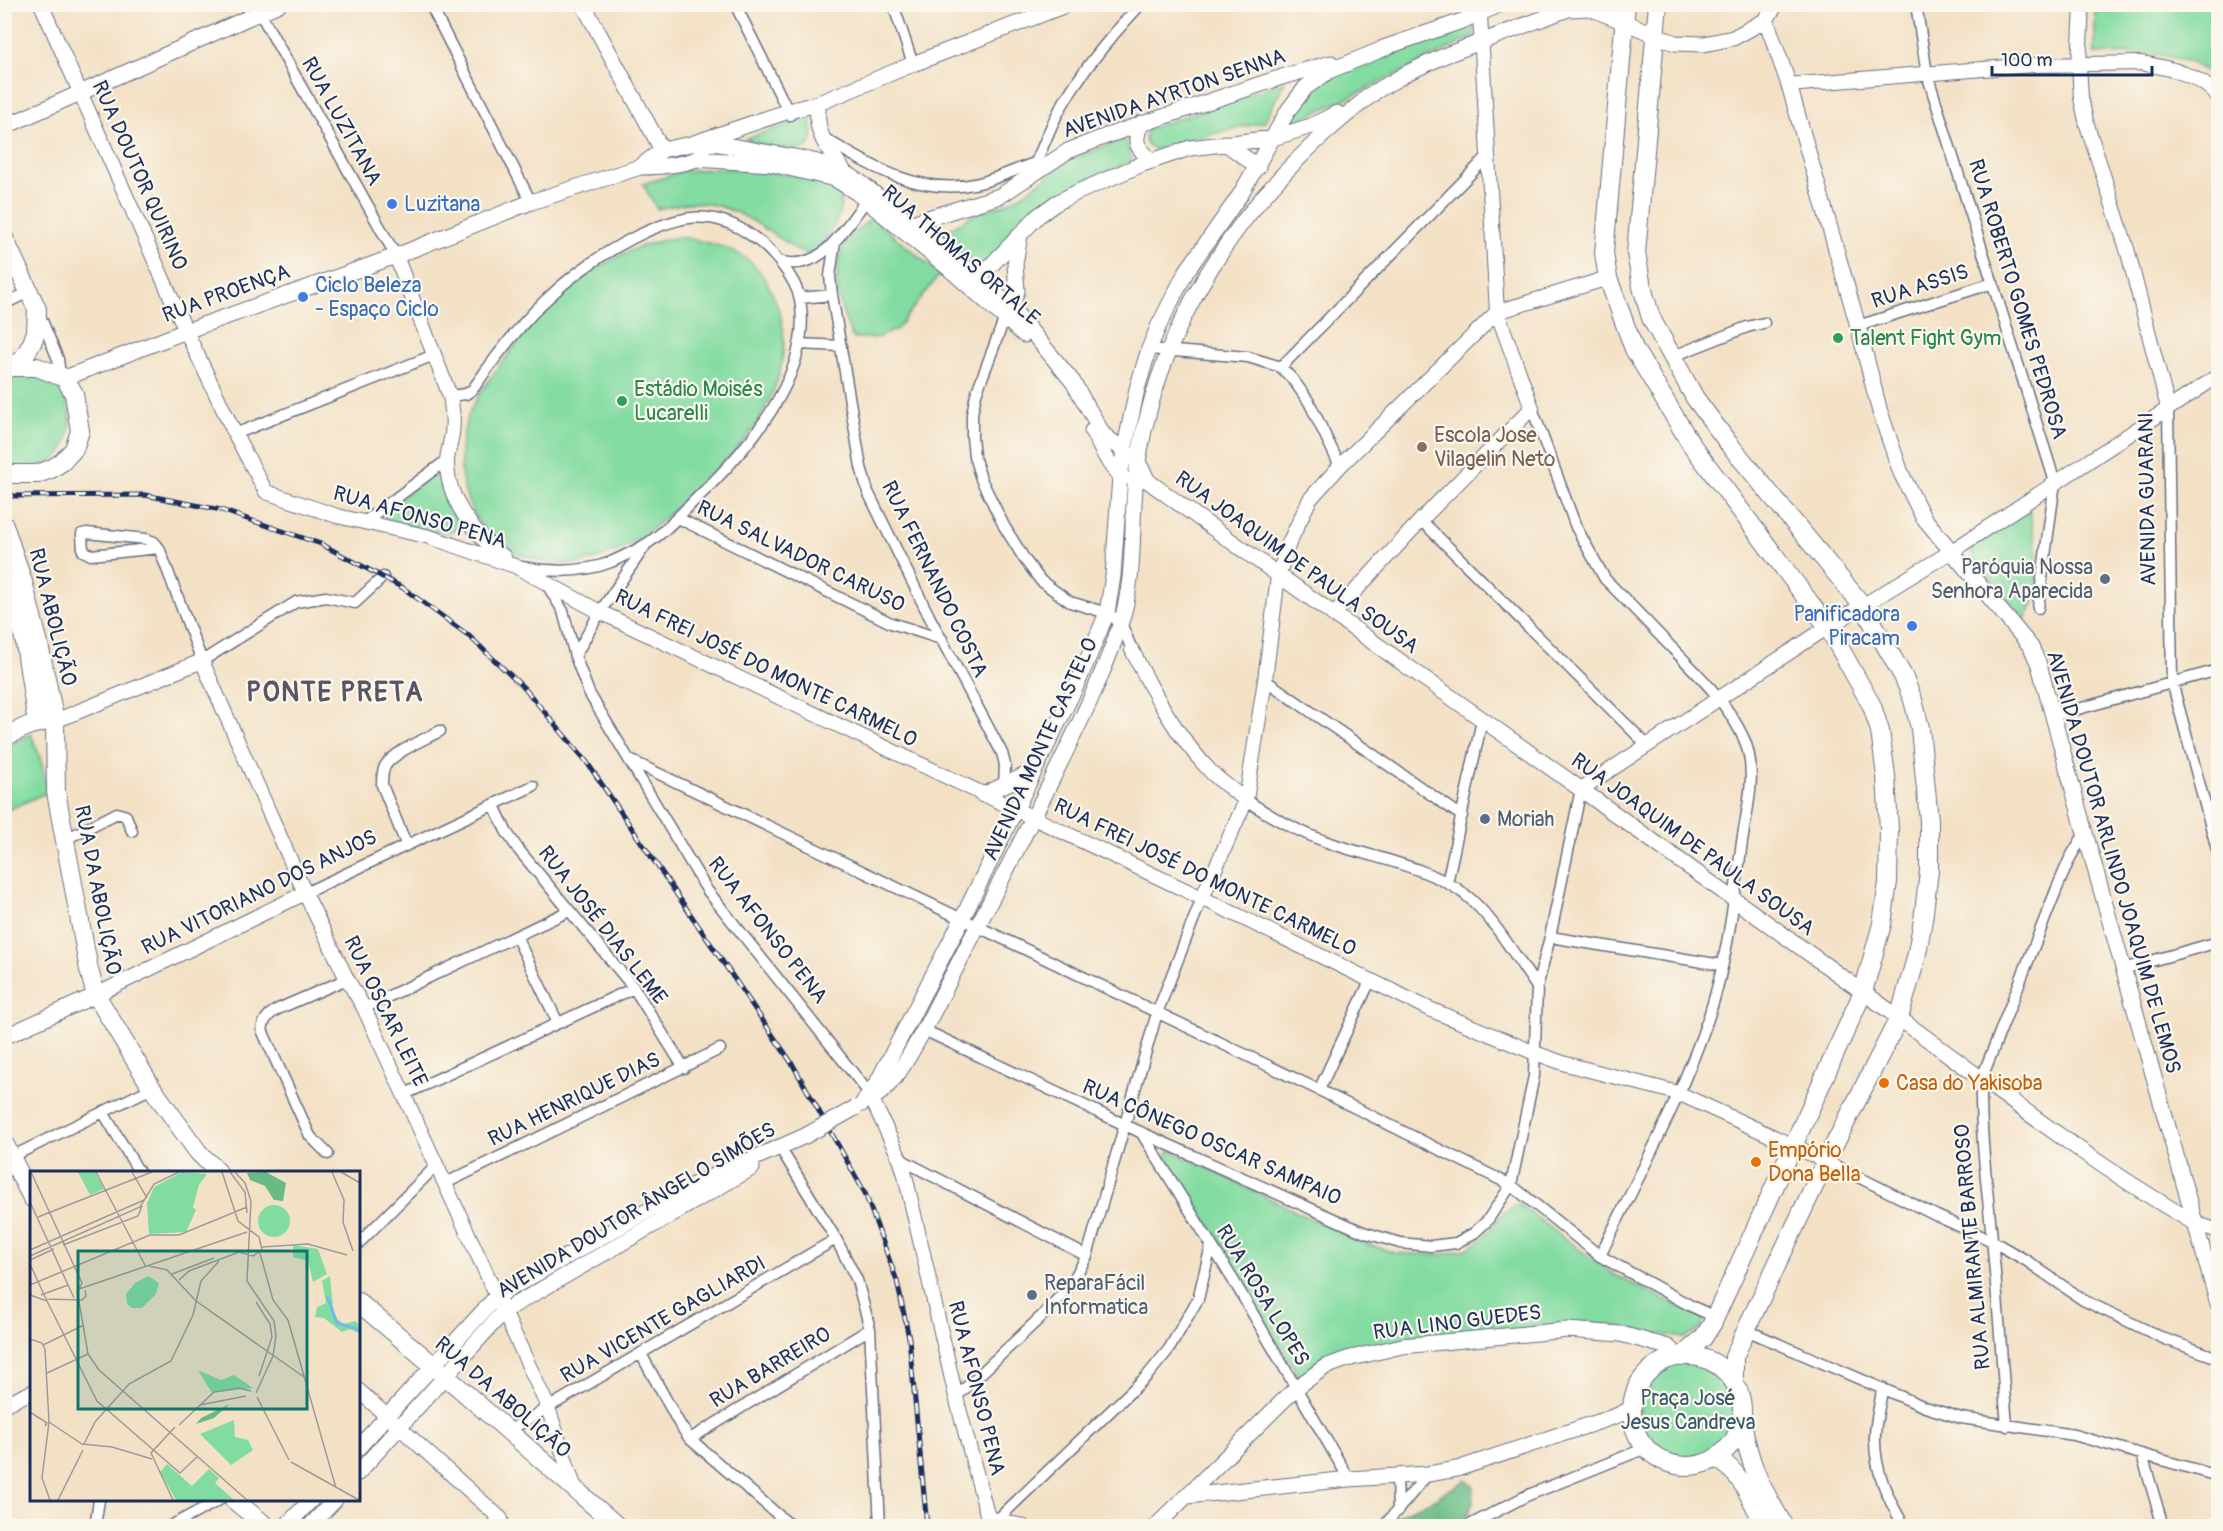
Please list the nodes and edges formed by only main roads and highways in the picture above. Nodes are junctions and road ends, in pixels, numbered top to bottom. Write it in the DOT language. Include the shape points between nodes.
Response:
graph roads {
  1 [pos="279,4"];
  2 [pos="583,4"];
  3 [pos="1068,4"];
  4 [pos="1501,4"];
  5 [pos="1626,4"];
  6 [pos="1658,4"];
  7 [pos="1776,4"];
  8 [pos="1572,7"];
  9 [pos="257,9"];
  10 [pos="1766,20"];
  11 [pos="1624,23"];
  12 [pos="1654,34"];
  13 [pos="1390,46"];
  14 [pos="1620,61"];
  15 [pos="1652,64"];
  16 [pos="1375,93"];
  17 [pos="819,103"];
  18 [pos="792,112"];
  19 [pos="1141,123"];
  20 [pos="4,127"];
  21 [pos="822,137"];
  22 [pos="1273,138"];
  23 [pos="1225,143"];
  24 [pos="691,144"];
  25 [pos="726,144"];
  26 [pos="662,150"];
  27 [pos="802,158"];
  28 [pos="696,159"];
  29 [pos="1152,161"];
  30 [pos="640,167"];
  31 [pos="1257,167"];
  32 [pos="843,170"];
  33 [pos="912,223"];
  34 [pos="1020,235"];
  35 [pos="4,238"];
  36 [pos="979,278"];
  37 [pos="1008,312"];
  38 [pos="8,368"];
  39 [pos="62,376"];
  40 [pos="1124,451"];
  41 [pos="1138,462"];
  42 [pos="4,474"];
  43 [pos="1120,476"];
  44 [pos="1142,482"];
  45 [pos="4,525"];
  46 [pos="4,565"];
  47 [pos="41,723"];
  48 [pos="4,737"];
  49 [pos="1034,771"];
  50 [pos="56,792"];
  51 [pos="983,795"];
  52 [pos="1863,992"];
  53 [pos="96,995"];
  54 [pos="1899,1018"];
  55 [pos="4,1037"];
  56 [pos="865,1101"];
  57 [pos="790,1144"];
  58 [pos="8,1150"];
  59 [pos="216,1171"];
  60 [pos="2183,1183"];
  61 [pos="30,1194"];
  62 [pos="2160,1203"];
  63 [pos="2195,1223"];
  64 [pos="360,1304"];
  65 [pos="2218,1304"];
  66 [pos="1680,1357"];
  67 [pos="440,1371"];
  68 [pos="1734,1382"];
  69 [pos="1633,1408"];
  70 [pos="1742,1419"];
  71 [pos="360,1446"];
  72 [pos="1227,1456"];
  73 [pos="1716,1458"];
  74 [pos="360,1471"];
  75 [pos="1228,1492"];
  76 [pos="1187,1496"];
  77 [pos="235,1501"];
  78 [pos="310,1501"];
  79 [pos="334,1501"];
  80 [pos="267,1527"];
  81 [pos="286,1527"];
  82 [pos="310,1527"];
  83 [pos="617,1527"];
  84 [pos="1156,1527"];
  85 [pos="1765,1527"];
  86 [pos="1784,1527"];
  1 -- 9 [label="main road"];
  2 -- 26 [label="main road"];
  3 -- 17 [label="main road, RUA PROENÇA"];
  4 -- 13 [label="main road, AVENIDA AYRTON SENNA"];
  5 -- 11 [label="main road"];
  6 -- 12 [label="main road"];
  7 -- 10 [label="main road"];
  8 -- 11 [label="main road" via="1590,8"];
  8 -- 16 [label="main road" via="1437,59"];
  9 -- 20 [label="main road"];
  10 -- 12 [label="main road" via="1732,38 1704,44 1675,43"];
  10 -- 60 [label="main road, AVENIDA DOUTOR ARLINDO JOAQUIM DE LEMOS" via="1901,473 1923,517 2031,646 2039,665"];
  11 -- 12 [label="main road"];
  11 -- 14 [label="main road"];
  12 -- 15 [label="main road"];
  13 -- 19 [label="main road, AVENIDA AYRTON SENNA"];
  13 -- 22 [label="main road, AVENIDA AYRTON SENNA" via="1312,81 1289,109"];
  14 -- 15 [label="main road" via="1637,55"];
  14 -- 52 [label="main road" via="1604,253 1608,278 1634,348 1691,444 1828,627 1872,706 1880,730 1889,830 1888,882 1882,924"];
  15 -- 54 [label="main road" via="1636,253 1651,318 1695,398 1863,606 1904,676 1913,700 1920,728 1929,820 1929,871 1916,958"];
  16 -- 22 [label="main road" via="1311,126"];
  16 -- 41 [label="main road, AVENIDA MONTE CASTELO" via="1302,153 1212,264 1169,351 1147,415"];
  17 -- 18 [label="main road, RUA PROENÇA"];
  17 -- 21 [label="main road" via="816,120"];
  18 -- 24 [label="main road, RUA PROENÇA"];
  18 -- 25 [label="main road, RUA PROENÇA"];
  19 -- 29 [label="main road" via="1136,142"];
  19 -- 33 [label="main road, AVENIDA AYRTON SENNA" via="1037,166 1000,196"];
  21 -- 27 [label="main road"];
  21 -- 32 [label="main road"];
  22 -- 23 [label="main road"];
  22 -- 31 [label="main road, AVENIDA MONTE CASTELO"];
  23 -- 29 [label="main road" via="1190,148"];
  23 -- 31 [label="main road"];
  24 -- 25 [label="main road, RUA PROENÇA"];
  24 -- 26 [label="main road, RUA PROENÇA"];
  25 -- 27 [label="main road, RUA THOMAS ORTALE"];
  25 -- 28 [label="main road, RUA PROENÇA"];
  26 -- 30 [label="main road, RUA PROENÇA"];
  27 -- 32 [label="main road, RUA THOMAS ORTALE"];
  28 -- 30 [label="main road, RUA PROENÇA"];
  28 -- 37 [label="main road, RUA THOMAS ORTALE" via="772,164 835,179"];
  29 -- 34 [label="main road" via="1056,203"];
  30 -- 39 [label="main road, RUA PROENÇA" via="531,202 396,256"];
  31 -- 40 [label="main road, AVENIDA MONTE CASTELO" via="1186,272 1159,325 1137,389"];
  32 -- 33 [label="main road, RUA THOMAS ORTALE"];
  33 -- 36 [label="main road, RUA THOMAS ORTALE"];
  34 -- 36 [label="main road"];
  34 -- 37 [label="main road" via="1015,264 1017,291"];
  35 -- 38 [label="main road" via="37,309 32,343 22,360"];
  36 -- 37 [label="main road, RUA THOMAS ORTALE"];
  37 -- 40 [label="main road, RUA THOMAS ORTALE" via="1073,382 1103,434"];
  37 -- 43 [label="main road, RUA THOMAS ORTALE" via="1065,384"];
  38 -- 39 [label="main road" via="37,367"];
  39 -- 42 [label="main road" via="74,394 77,409 80,431 74,449 62,462 37,474"];
  40 -- 41 [label="main road, RUA THOMAS ORTALE"];
  40 -- 43 [label="main road, AVENIDA MONTE CASTELO"];
  41 -- 44 [label="main road, AVENIDA MONTE CASTELO"];
  43 -- 44 [label="main road"];
  43 -- 49 [label="main road, AVENIDA MONTE CASTELO" via="1107,613"];
  44 -- 52 [label="main road, RUA JOAQUIM DE PAULA SOUSA"];
  44 -- 56 [label="main road, AVENIDA MONTE CASTELO" via="1121,622 1088,706 924,1030 901,1070 886,1088"];
  45 -- 47 [label="main road, RUA ABOLIÇÃO" via="38,640"];
  46 -- 47 [label="main road, RUA DA ABOLIÇÃO"];
  47 -- 48 [label="main road"];
  47 -- 50 [label="main road, RUA DA ABOLIÇÃO"];
  47 -- 50 [label="main road"];
  49 -- 51 [label="main road"];
  49 -- 56 [label="main road, AVENIDA MONTE CASTELO" via="962,919"];
  50 -- 53 [label="main road, RUA DA ABOLIÇÃO"];
  52 -- 54 [label="main road, RUA JOAQUIM DE PAULA SOUSA"];
  52 -- 66 [label="main road" via="1715,1317 1703,1338"];
  53 -- 55 [label="main road, RUA VITORIANO DOS ANJOS"];
  53 -- 59 [label="main road, RUA DA ABOLIÇÃO" via="152,1089"];
  54 -- 62 [label="main road, RUA JOAQUIM DE PAULA SOUSA" via="1981,1080"];
  54 -- 68 [label="main road" via="1746,1330 1734,1357"];
  56 -- 57 [label="main road, AVENIDA MONTE CASTELO, bridge"];
  57 -- 67 [label="main road, AVENIDA DOUTOR ÂNGELO SIMÕES" via="504,1311"];
  57 -- 67 [label="main road, AVENIDA DOUTOR ÂNGELO SIMÕES" via="693,1185 497,1296"];
  58 -- 61 [label="main road"];
  60 -- 62 [label="main road" via="2172,1199"];
  60 -- 63 [label="main road, AVENIDA DOUTOR ARLINDO JOAQUIM DE LEMOS"];
  62 -- 63 [label="main road, RUA JOAQUIM DE PAULA SOUSA"];
  63 -- 65 [label="main road, AVENIDA DOUTOR ARLINDO JOAQUIM DE LEMOS"];
  64 -- 67 [label="main road, RUA DA ABOLIÇÃO"];
  66 -- 68 [label="main road" via="1711,1362"];
  66 -- 69 [label="main road" via="1649,1372 1636,1392"];
  66 -- 72 [label="main road, RUA LINO GUEDES" via="1668,1347 1621,1334 1567,1330 1402,1346 1325,1367 1296,1388"];
  67 -- 71 [label="main road, AVENIDA DOUTOR ÂNGELO SIMÕES"];
  67 -- 74 [label="main road, AVENIDA DOUTOR ÂNGELO SIMÕES" via="399,1428"];
  67 -- 83 [label="main road, RUA DA ABOLIÇÃO"];
  68 -- 70 [label="main road" via="1741,1400"];
  69 -- 73 [label="main road" via="1637,1435 1658,1458 1687,1466"];
  69 -- 75 [label="main road" via="1457,1469"];
  70 -- 73 [label="main road" via="1729,1448"];
  70 -- 86 [label="main road" via="1746,1450 1758,1481"];
  72 -- 75 [label="main road" via="1222,1478"];
  72 -- 76 [label="main road, RUA LINO GUEDES"];
  73 -- 85 [label="main road" via="1735,1473"];
  75 -- 76 [label="main road"];
  76 -- 84 [label="main road, RUA LINO GUEDES"];
  77 -- 80 [label="main road"];
  78 -- 81 [label="main road"];
  79 -- 82 [label="main road"];
}
